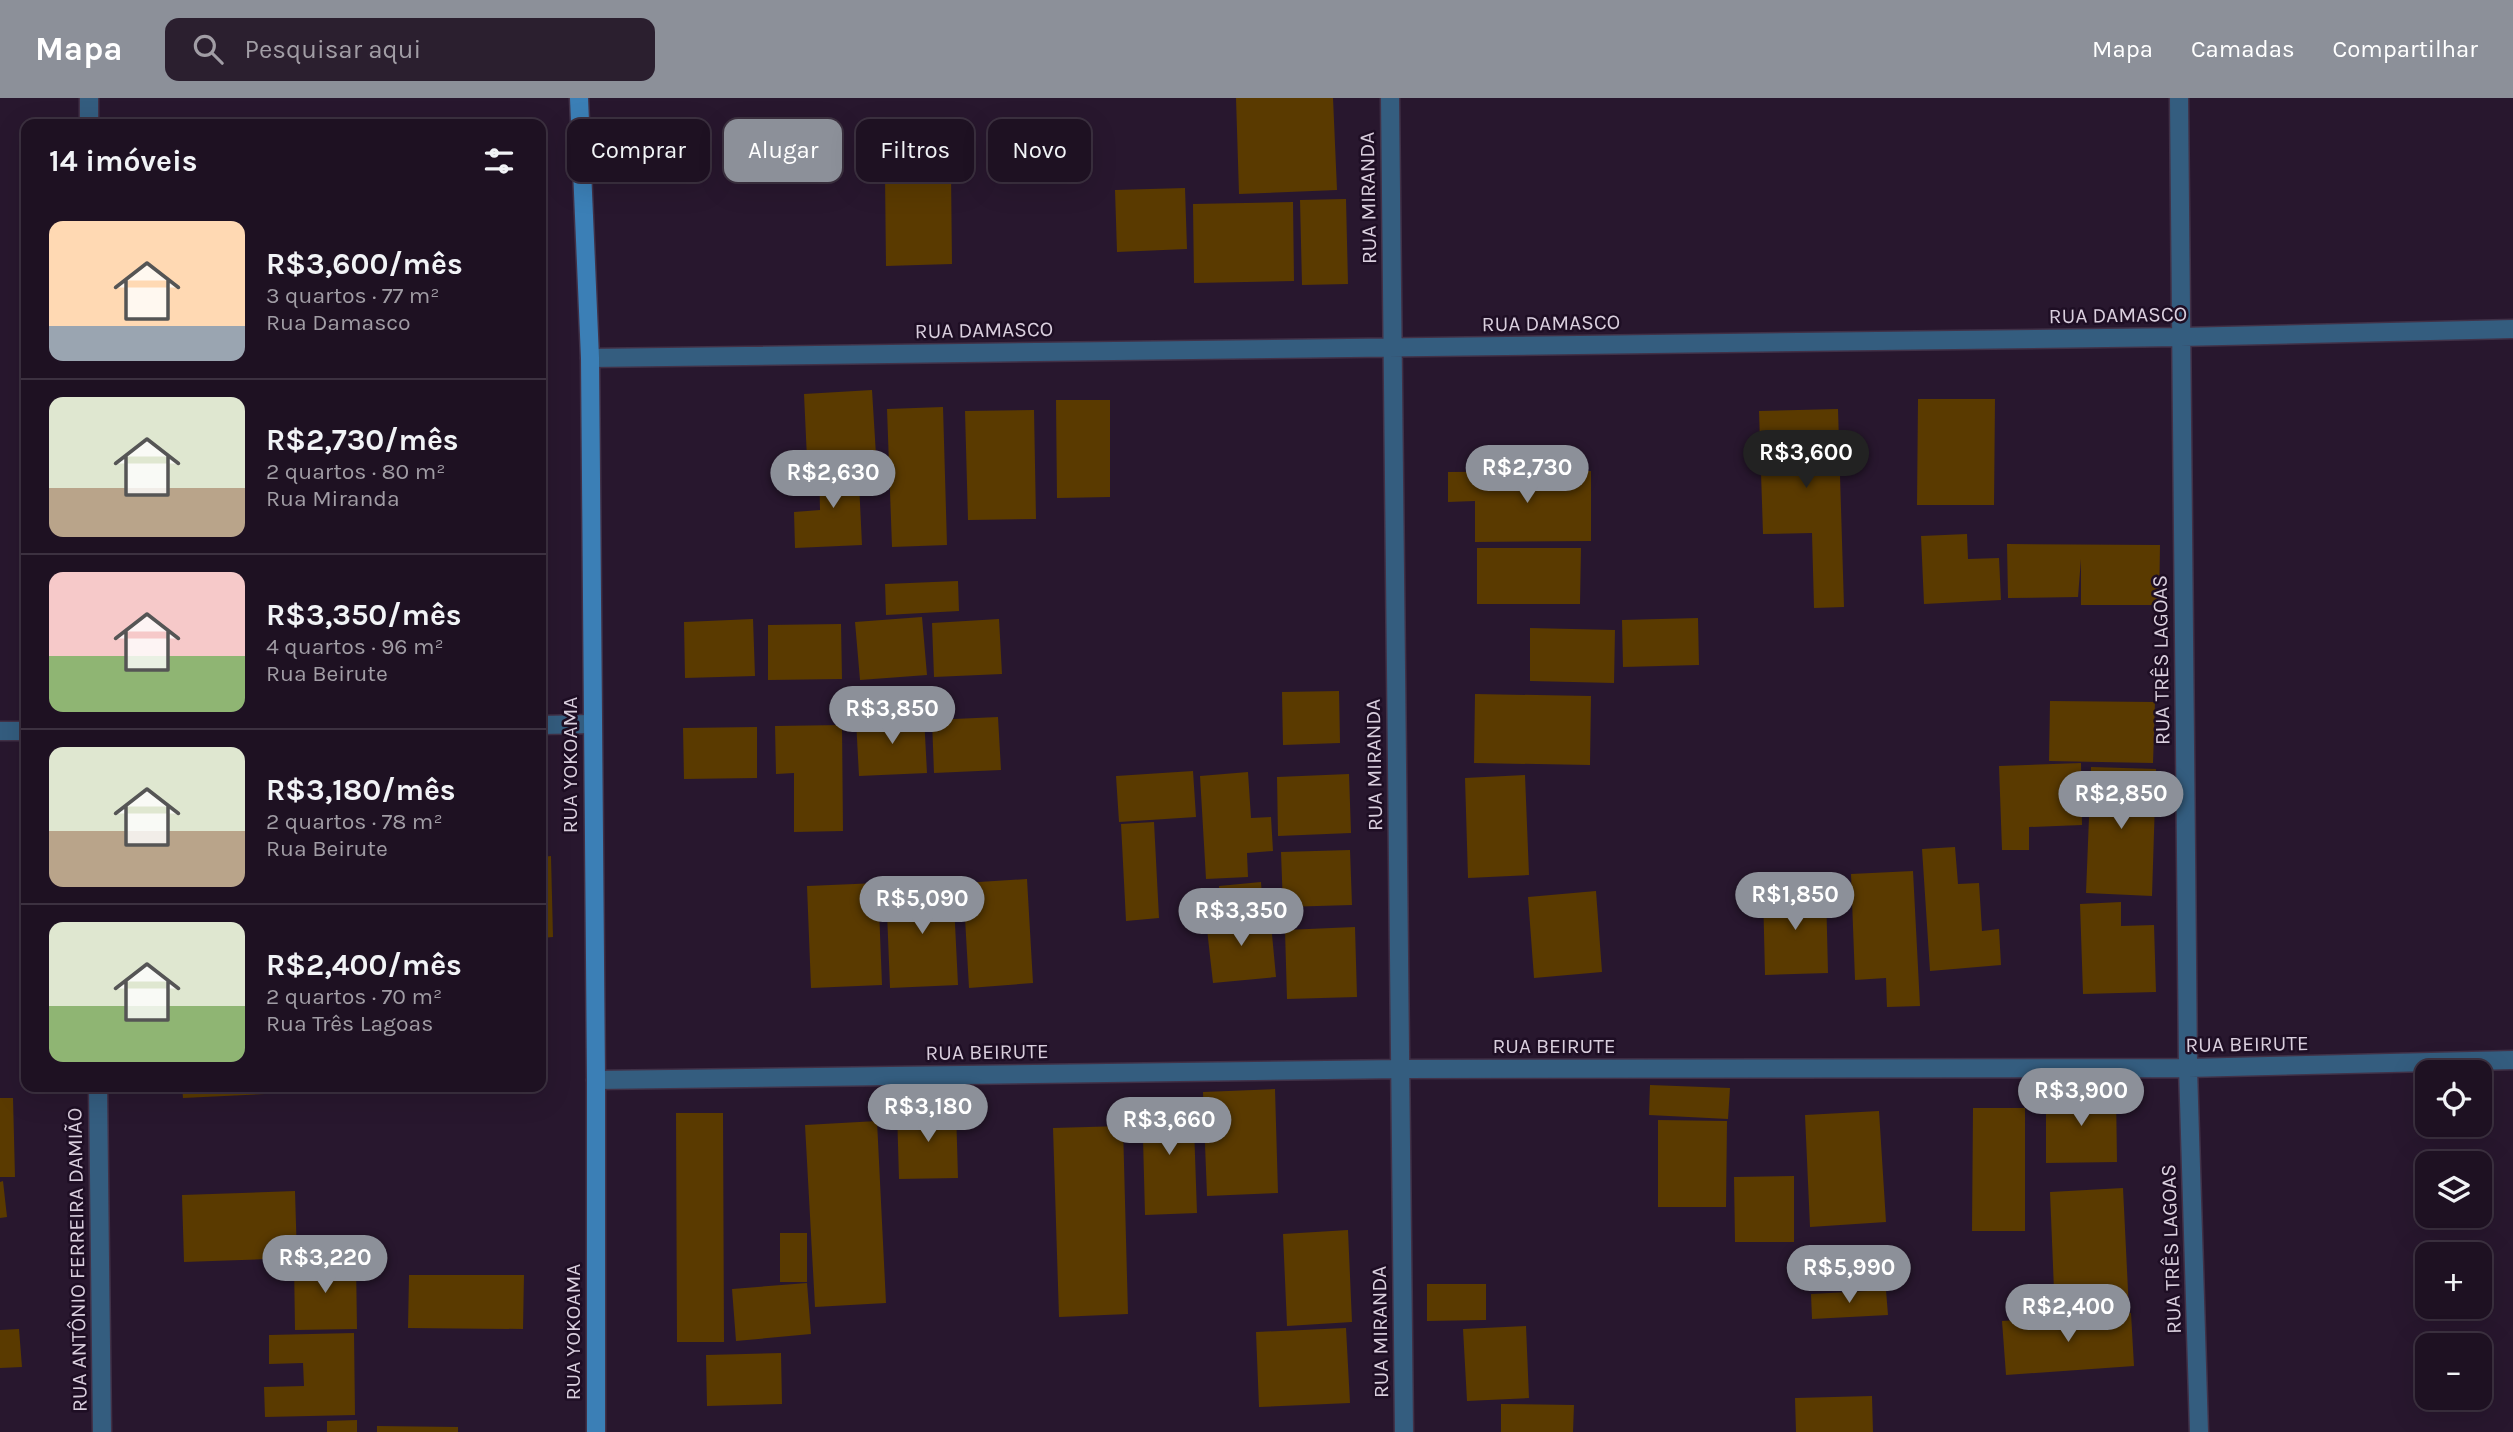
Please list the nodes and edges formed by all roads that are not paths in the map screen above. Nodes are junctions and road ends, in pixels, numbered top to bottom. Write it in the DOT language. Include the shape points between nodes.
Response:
graph roads {
  1 [pos="89,98"];
  2 [pos="579,98"];
  3 [pos="1390,98"];
  4 [pos="2179,98"];
  5 [pos="89,119"];
  6 [pos="2513,329"];
  7 [pos="2180,337"];
  8 [pos="1393,348"];
  9 [pos="590,358"];
  10 [pos="593,724"];
  11 [pos="546,725"];
  12 [pos="0,731"];
  13 [pos="21,731"];
  14 [pos="2513,1060"];
  15 [pos="1400,1069"];
  16 [pos="2188,1069"];
  17 [pos="596,1080"];
  18 [pos="99,1092"];
  19 [pos="102,1432"];
  20 [pos="596,1432"];
  21 [pos="1404,1432"];
  22 [pos="2199,1432"];
  1 -- 5 [label="street"];
  2 -- 9 [label="street, RUA YOKOAMA"];
  3 -- 8 [label="street, RUA MIRANDA"];
  4 -- 7 [label="street, RUA TRÊS LAGOAS"];
  6 -- 7 [label="street, RUA DAMASCO"];
  7 -- 8 [label="street, RUA DAMASCO"];
  7 -- 16 [label="street, RUA TRÊS LAGOAS"];
  8 -- 9 [label="street, RUA DAMASCO"];
  8 -- 15 [label="street, RUA MIRANDA"];
  9 -- 10 [label="street, RUA YOKOAMA"];
  10 -- 11 [label="street"];
  10 -- 17 [label="street, RUA YOKOAMA"];
  12 -- 13 [label="street"];
  14 -- 16 [label="street, RUA BEIRUTE"];
  15 -- 16 [label="street, RUA BEIRUTE"];
  15 -- 17 [label="street, RUA BEIRUTE"];
  15 -- 21 [label="street, RUA MIRANDA"];
  16 -- 22 [label="street, RUA TRÊS LAGOAS"];
  17 -- 20 [label="street, RUA YOKOAMA"];
  18 -- 19 [label="street, RUA ANTÔNIO FERREIRA DAMIÃO"];
}
